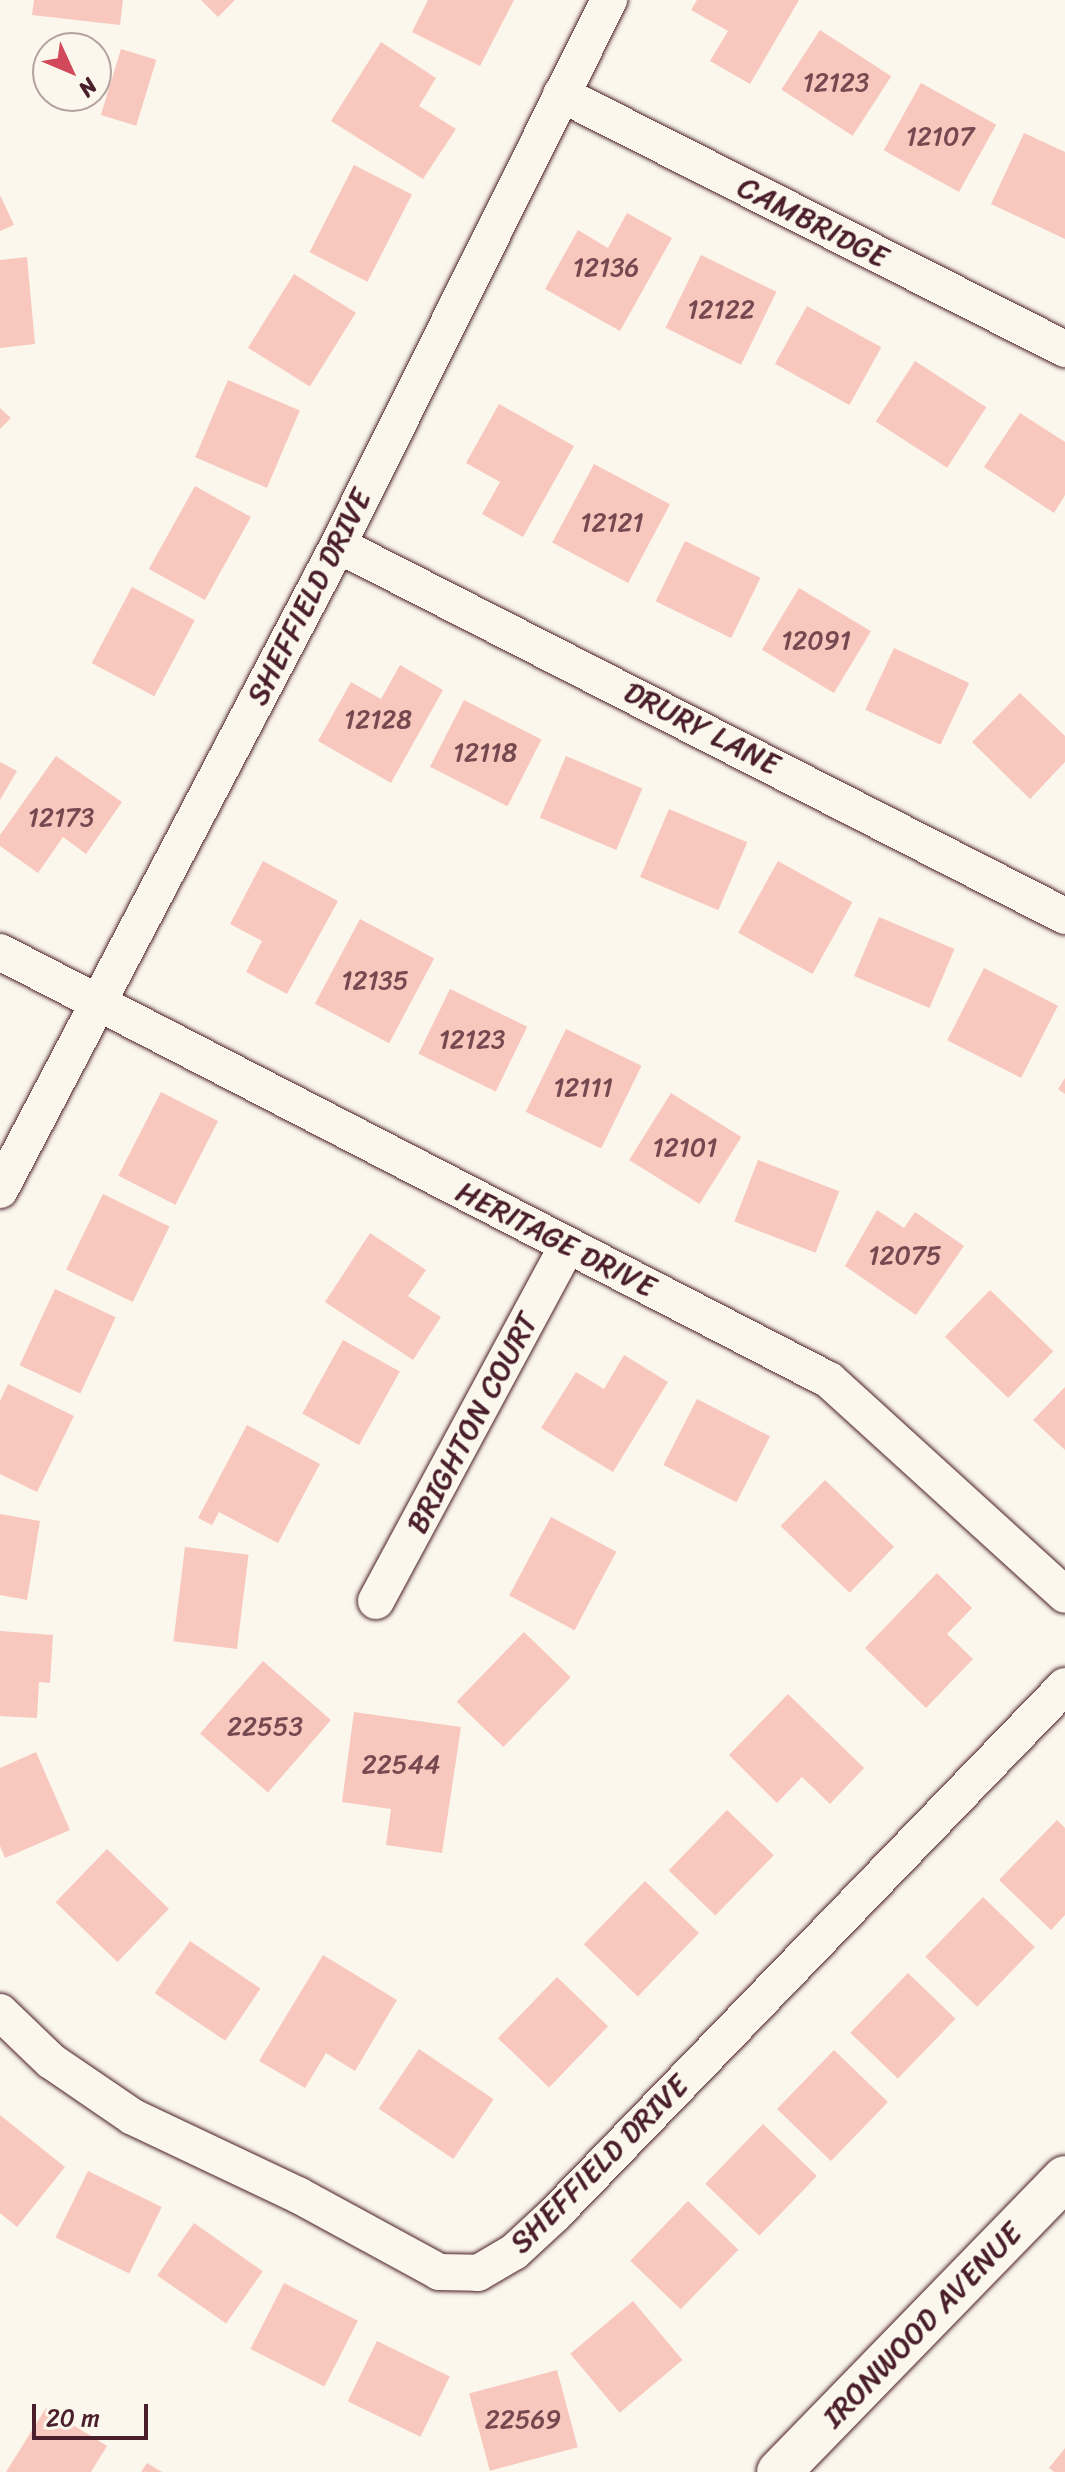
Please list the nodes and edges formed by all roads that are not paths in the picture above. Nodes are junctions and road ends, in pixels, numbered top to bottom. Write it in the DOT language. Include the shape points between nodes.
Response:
graph roads {
  1 [pos="609,0"];
  2 [pos="561,94"];
  3 [pos="1065,349"];
  4 [pos="338,545"];
  5 [pos="1065,916"];
  6 [pos="0,952"];
  7 [pos="96,1001"];
  8 [pos="0,1190"];
  9 [pos="568,1245"];
  10 [pos="1065,1595"];
  11 [pos="376,1601"];
  12 [pos="1065,1686"];
  13 [pos="0,2012"];
  14 [pos="1065,2178"];
  15 [pos="779,2472"];
  1 -- 2 [label="street, SHEFFIELD DRIVE"];
  2 -- 3 [label="street, CAMBRIDGE"];
  2 -- 4 [label="street, SHEFFIELD DRIVE"];
  4 -- 5 [label="street, DRURY LANE"];
  4 -- 7 [label="street, SHEFFIELD DRIVE"];
  6 -- 7 [label="street, HERITAGE DRIVE"];
  7 -- 8 [label="street, SHEFFIELD DRIVE"];
  7 -- 9 [label="street, HERITAGE DRIVE"];
  9 -- 10 [label="street, HERITAGE DRIVE" via="829,1380"];
  9 -- 11 [label="street, BRIGHTON COURT"];
  12 -- 13 [label="street, SHEFFIELD DRIVE" via="555,2214 514,2252 478,2273 439,2272 298,2195 133,2117 51,2061"];
  14 -- 15 [label="main road, IRONWOOD AVENUE"];
}
